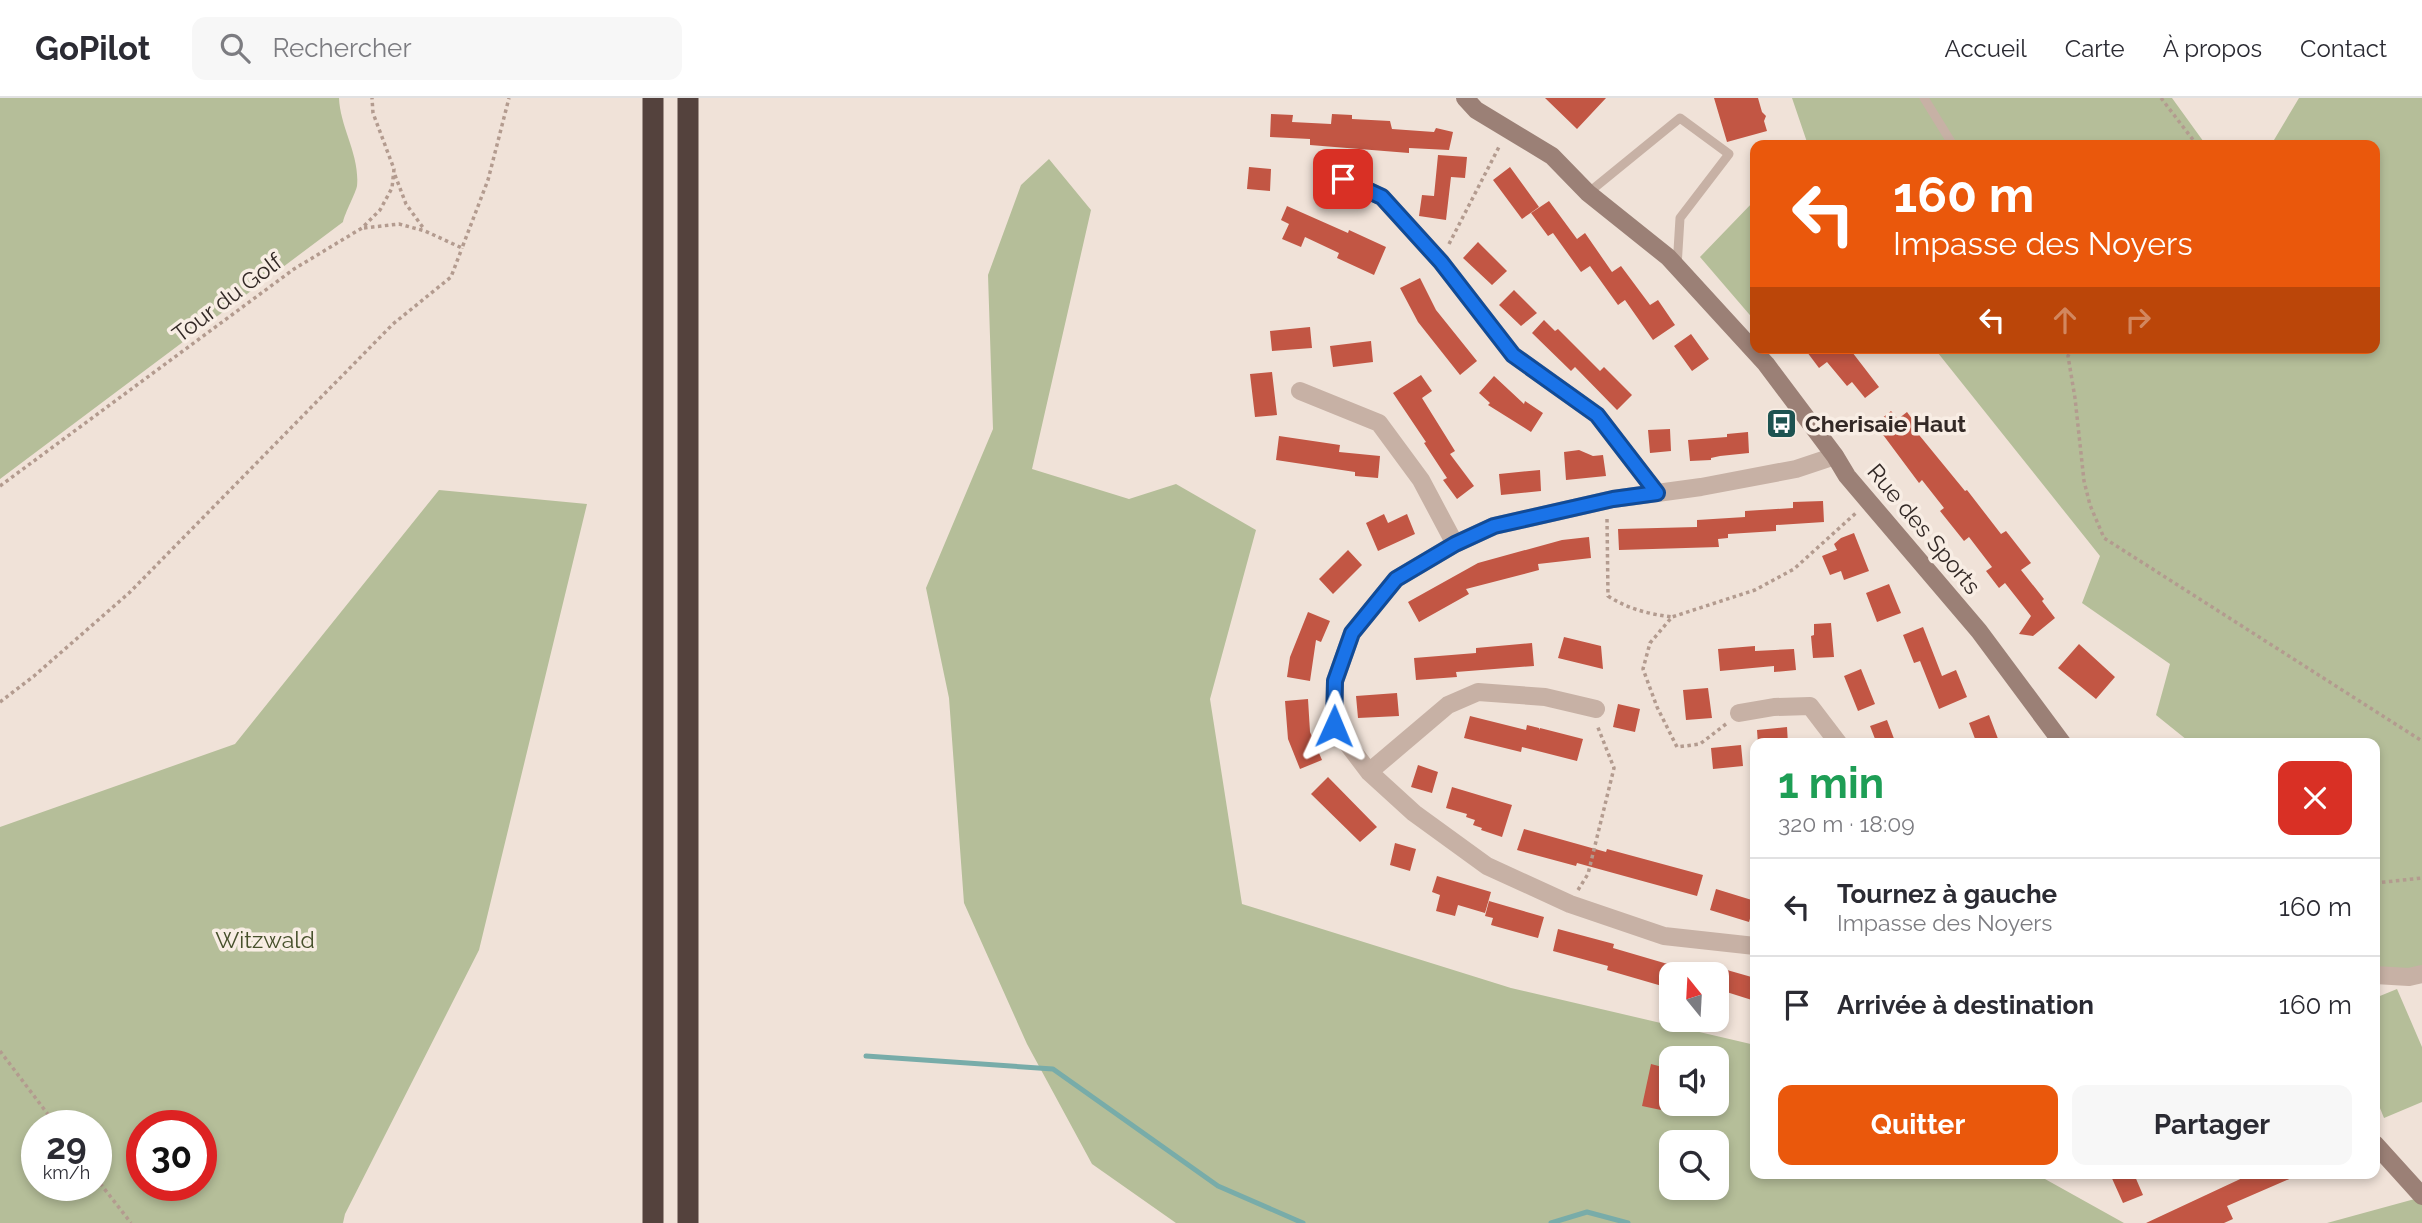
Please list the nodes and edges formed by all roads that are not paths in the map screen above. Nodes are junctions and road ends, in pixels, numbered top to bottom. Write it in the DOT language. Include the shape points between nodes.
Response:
graph roads {
  1 [pos="653,98"];
  2 [pos="688,98"];
  3 [pos="1465,98"];
  4 [pos="1924,98"];
  5 [pos="1950,140"];
  6 [pos="1324,169"];
  7 [pos="1588,193"];
  8 [pos="1677,267"];
  9 [pos="1750,347"];
  10 [pos="1757,354"];
  11 [pos="1300,391"];
  12 [pos="1835,456"];
  13 [pos="1657,493"];
  14 [pos="1455,544"];
  15 [pos="1596,709"];
  16 [pos="1739,713"];
  17 [pos="1834,738"];
  18 [pos="2059,738"];
  19 [pos="1369,772"];
  20 [pos="1750,945"];
  21 [pos="2422,974"];
  22 [pos="2380,975"];
  23 [pos="2380,1150"];
  24 [pos="2422,1196"];
  25 [pos="653,1223"];
  26 [pos="688,1223"];
  1 -- 25 [label="highway"];
  2 -- 26 [label="highway"];
  3 -- 7 [label="street, Rue des Sports" via="1476,110 1552,156"];
  4 -- 5 [label="lane"];
  6 -- 13 [label="street" via="1382,197 1441,262 1513,355 1597,415"];
  7 -- 8 [label="street, Rue des Sports"];
  7 -- 8 [label="lane" via="1680,118 1729,154 1680,218"];
  8 -- 9 [label="street, Rue des Sports"];
  10 -- 12 [label="street, Rue des Sports"];
  11 -- 14 [label="street" via="1379,423 1421,480"];
  12 -- 13 [label="street" via="1796,469"];
  12 -- 18 [label="street, Rue des Sports" via="1979,631"];
  13 -- 14 [label="street" via="1494,526"];
  14 -- 19 [label="street" via="1396,579 1352,633 1335,681 1334,726"];
  15 -- 19 [label="street" via="1545,697 1478,692 1448,705"];
  16 -- 17 [label="street" via="1810,706"];
  19 -- 20 [label="street" via="1414,813 1487,866 1570,904 1664,936"];
  21 -- 22 [label="street"];
  23 -- 24 [label="street"];
}
